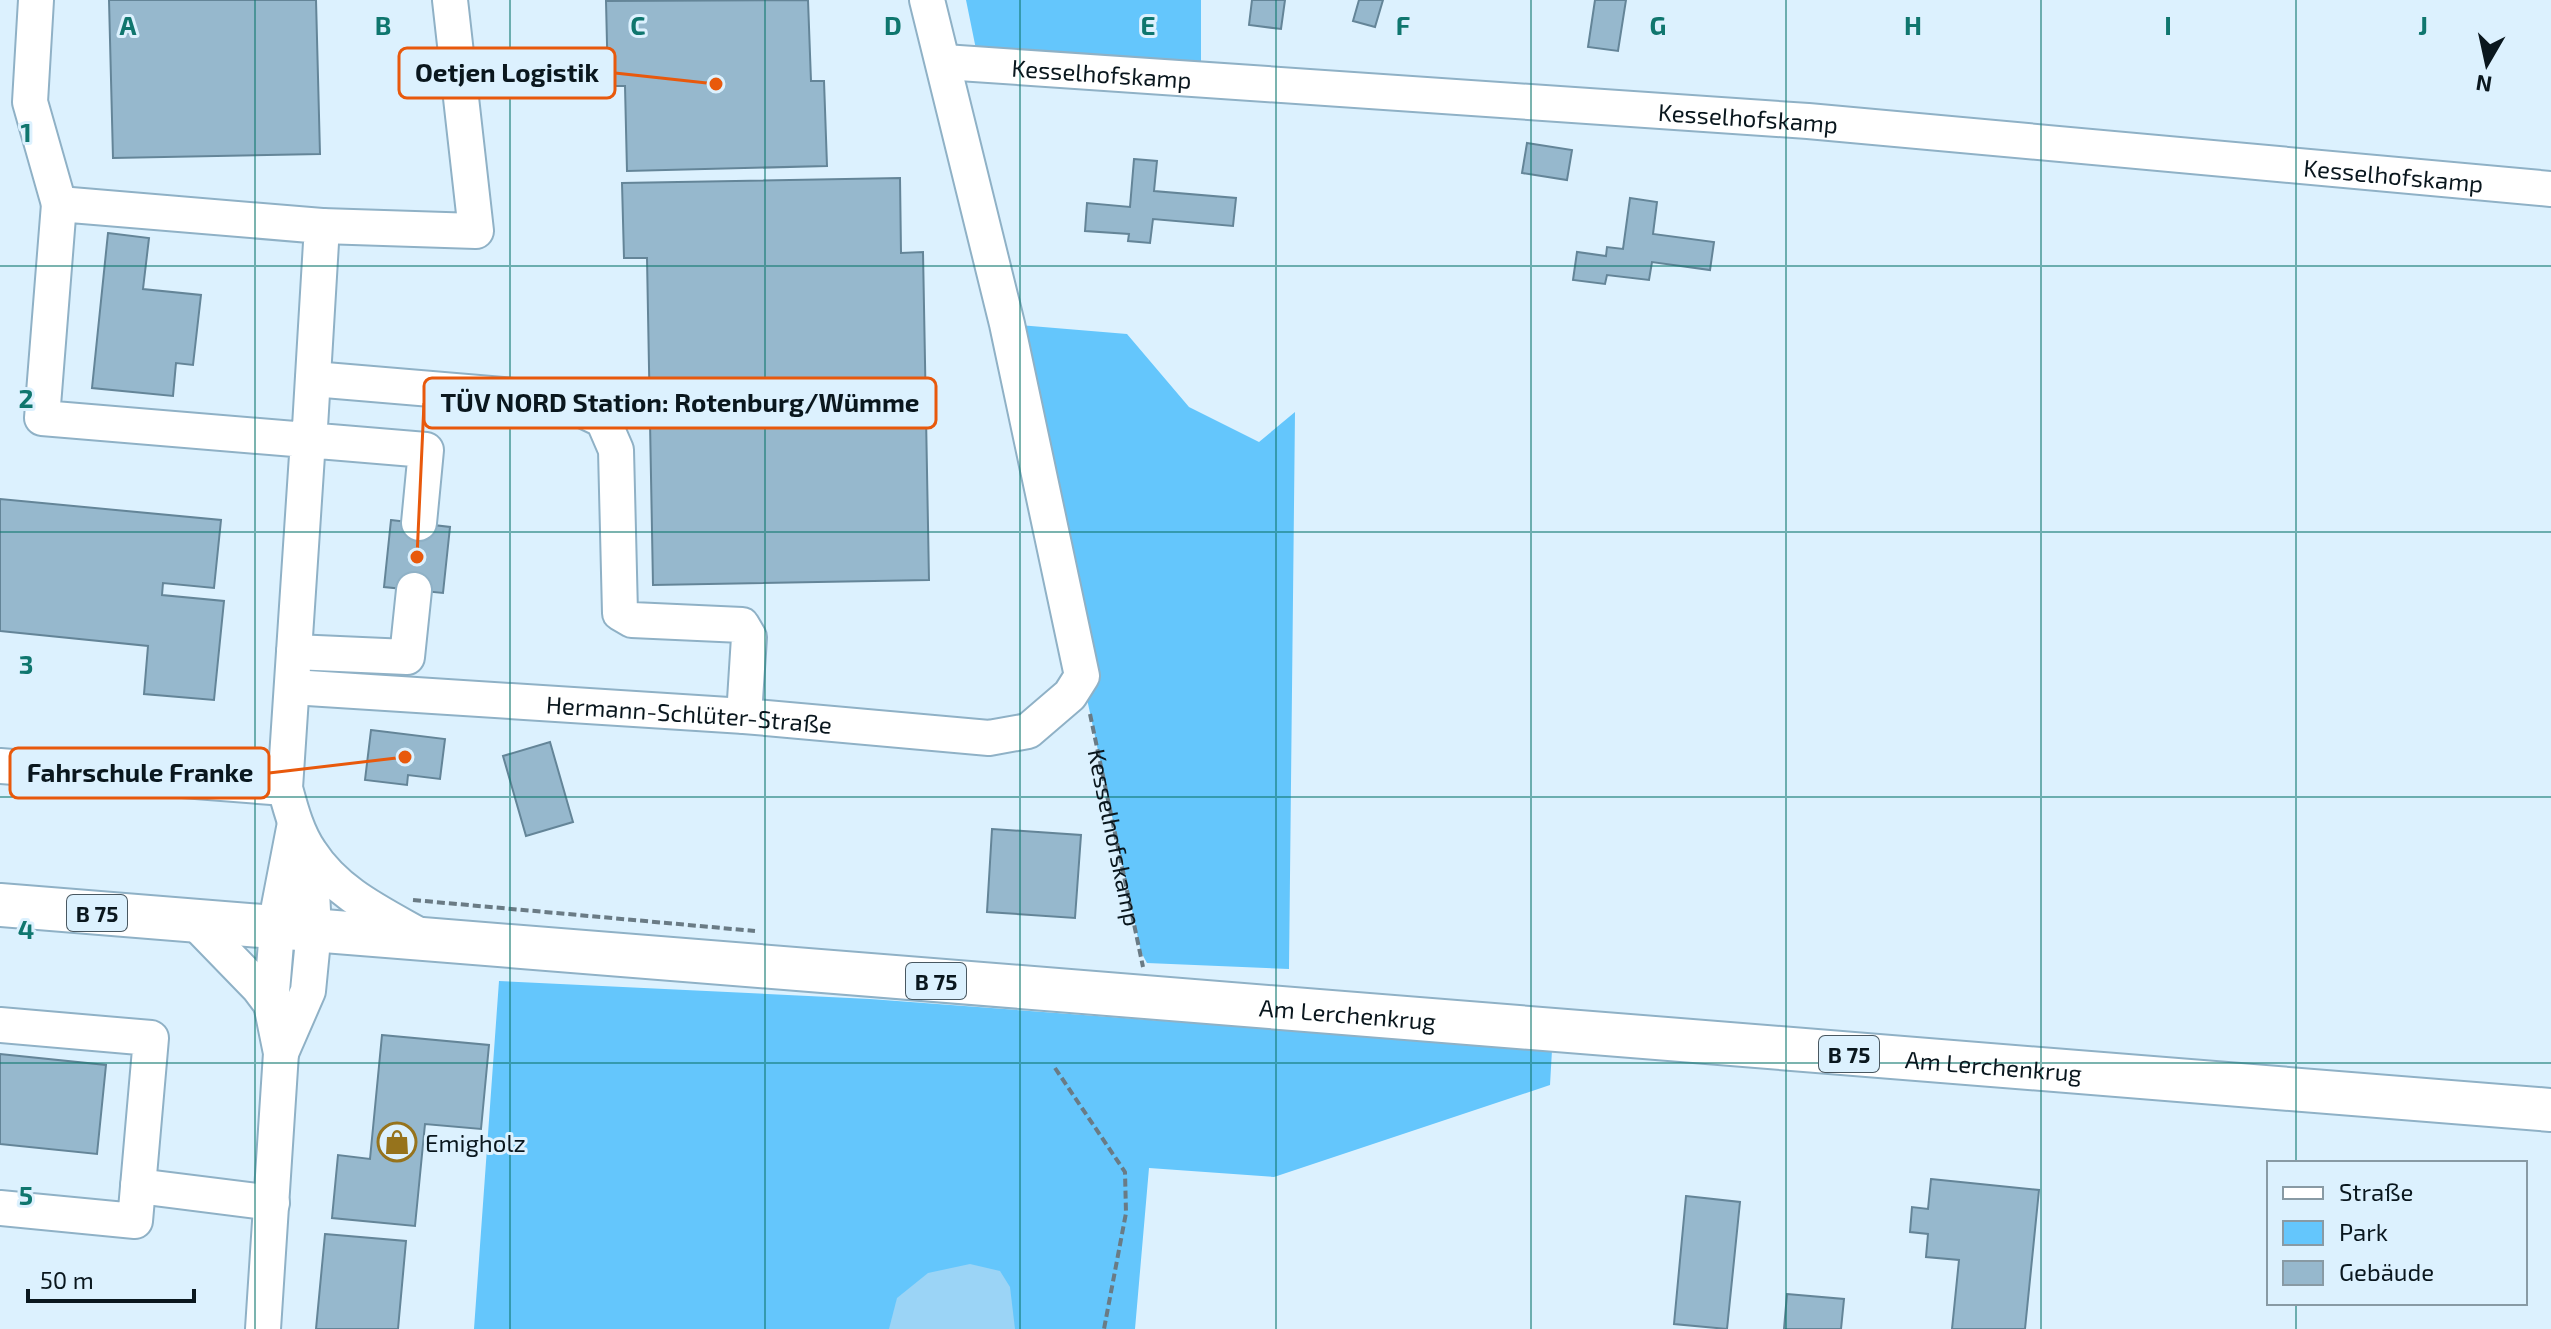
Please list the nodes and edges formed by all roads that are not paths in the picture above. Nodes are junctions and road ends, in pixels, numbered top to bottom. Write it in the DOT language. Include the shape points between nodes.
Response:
graph roads {
  1 [pos="36,0"];
  2 [pos="450,0"];
  3 [pos="927,0"];
  4 [pos="944,62"];
  5 [pos="2551,189"];
  6 [pos="59,204"];
  7 [pos="322,226"];
  8 [pos="313,379"];
  9 [pos="308,440"];
  10 [pos="419,523"];
  11 [pos="414,590"];
  12 [pos="294,652"];
  13 [pos="292,687"];
  14 [pos="744,716"];
  15 [pos="0,766"];
  16 [pos="285,788"];
  17 [pos="295,823"];
  18 [pos="310,853"];
  19 [pos="0,905"];
  20 [pos="193,920"];
  21 [pos="295,928"];
  22 [pos="424,938"];
  23 [pos="271,1004"];
  24 [pos="0,1025"];
  25 [pos="281,1053"];
  26 [pos="2551,1110"];
  27 [pos="138,1186"];
  28 [pos="272,1203"];
  29 [pos="0,1208"];
  30 [pos="263,1329"];
  1 -- 6 [label="street" via="30,102"];
  2 -- 7 [label="street" via="476,231"];
  3 -- 4 [label="street"];
  4 -- 5 [label="street, Kesselhofskamp" via="1808,121"];
  4 -- 14 [label="street, Hermann-Schlüter-Straße" via="1007,324 1076,686 1028,731 1012,736"];
  6 -- 7 [label="street"];
  6 -- 9 [label="street" via="42,418"];
  7 -- 8 [label="street"];
  8 -- 9 [label="street"];
  8 -- 14 [label="street" via="561,400 603,420 616,450 620,613 632,620 742,625 749,637"];
  9 -- 10 [label="street" via="426,450"];
  9 -- 12 [label="street"];
  11 -- 12 [label="street" via="407,657"];
  12 -- 13 [label="street"];
  13 -- 14 [label="street, Hermann-Schlüter-Straße"];
  13 -- 16 [label="street"];
  15 -- 16 [label="street"];
  16 -- 17 [label="street"];
  17 -- 18 [label="street"];
  17 -- 21 [label="street"];
  18 -- 21 [label="street"];
  18 -- 22 [label="street" via="350,896"];
  19 -- 20 [label="main road, B 75"];
  20 -- 21 [label="main road, B 75"];
  20 -- 23 [label="street"];
  21 -- 22 [label="main road, B 75"];
  21 -- 23 [label="street"];
  21 -- 25 [label="street" via="308,991"];
  22 -- 26 [label="main road, Am Lerchenkrug / B 75"];
  23 -- 25 [label="street"];
  24 -- 27 [label="street" via="151,1038"];
  25 -- 28 [label="street"];
  27 -- 28 [label="street"];
  27 -- 29 [label="street" via="135,1221"];
  28 -- 30 [label="street"];
}
